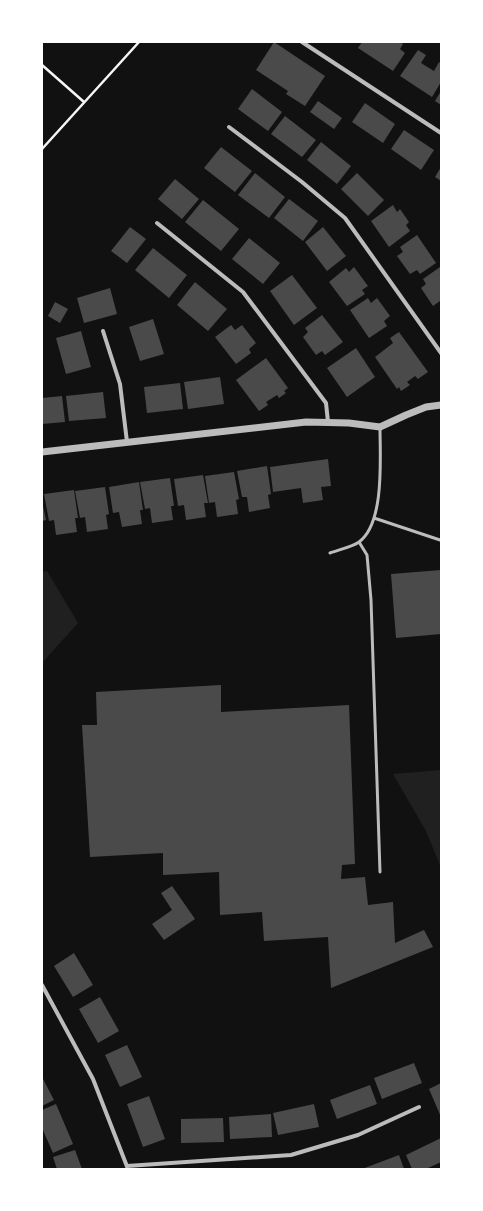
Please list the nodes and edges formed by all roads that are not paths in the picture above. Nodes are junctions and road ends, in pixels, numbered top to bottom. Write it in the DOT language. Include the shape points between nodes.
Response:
graph roads {
  1 [pos="302,42"];
  2 [pos="228,127"];
  3 [pos="441,133"];
  4 [pos="157,223"];
  5 [pos="103,331"];
  6 [pos="441,353"];
  7 [pos="441,405"];
  8 [pos="328,422"];
  9 [pos="380,427"];
  10 [pos="127,442"];
  11 [pos="42,452"];
  12 [pos="374,518"];
  13 [pos="440,540"];
  14 [pos="359,542"];
  15 [pos="330,553"];
  16 [pos="380,872"];
  17 [pos="42,985"];
  18 [pos="419,1107"];
  19 [pos="128,1167"];
  1 -- 3 [label="street"];
  2 -- 6 [label="street" via="302,182 345,218"];
  4 -- 8 [label="street" via="243,292 326,403"];
  5 -- 10 [label="street" via="120,384"];
  7 -- 9 [label="street" via="419,410"];
  8 -- 9 [label="street"];
  8 -- 10 [label="street" via="306,422"];
  9 -- 12 [label="lane" via="380,482"];
  10 -- 11 [label="street"];
  12 -- 13 [label="lane"];
  12 -- 14 [label="lane"];
  14 -- 15 [label="lane"];
  14 -- 16 [label="lane" via="367,555 370,600"];
  17 -- 19 [label="street" via="93,1079"];
  18 -- 19 [label="street" via="358,1135 291,1155"];
}
